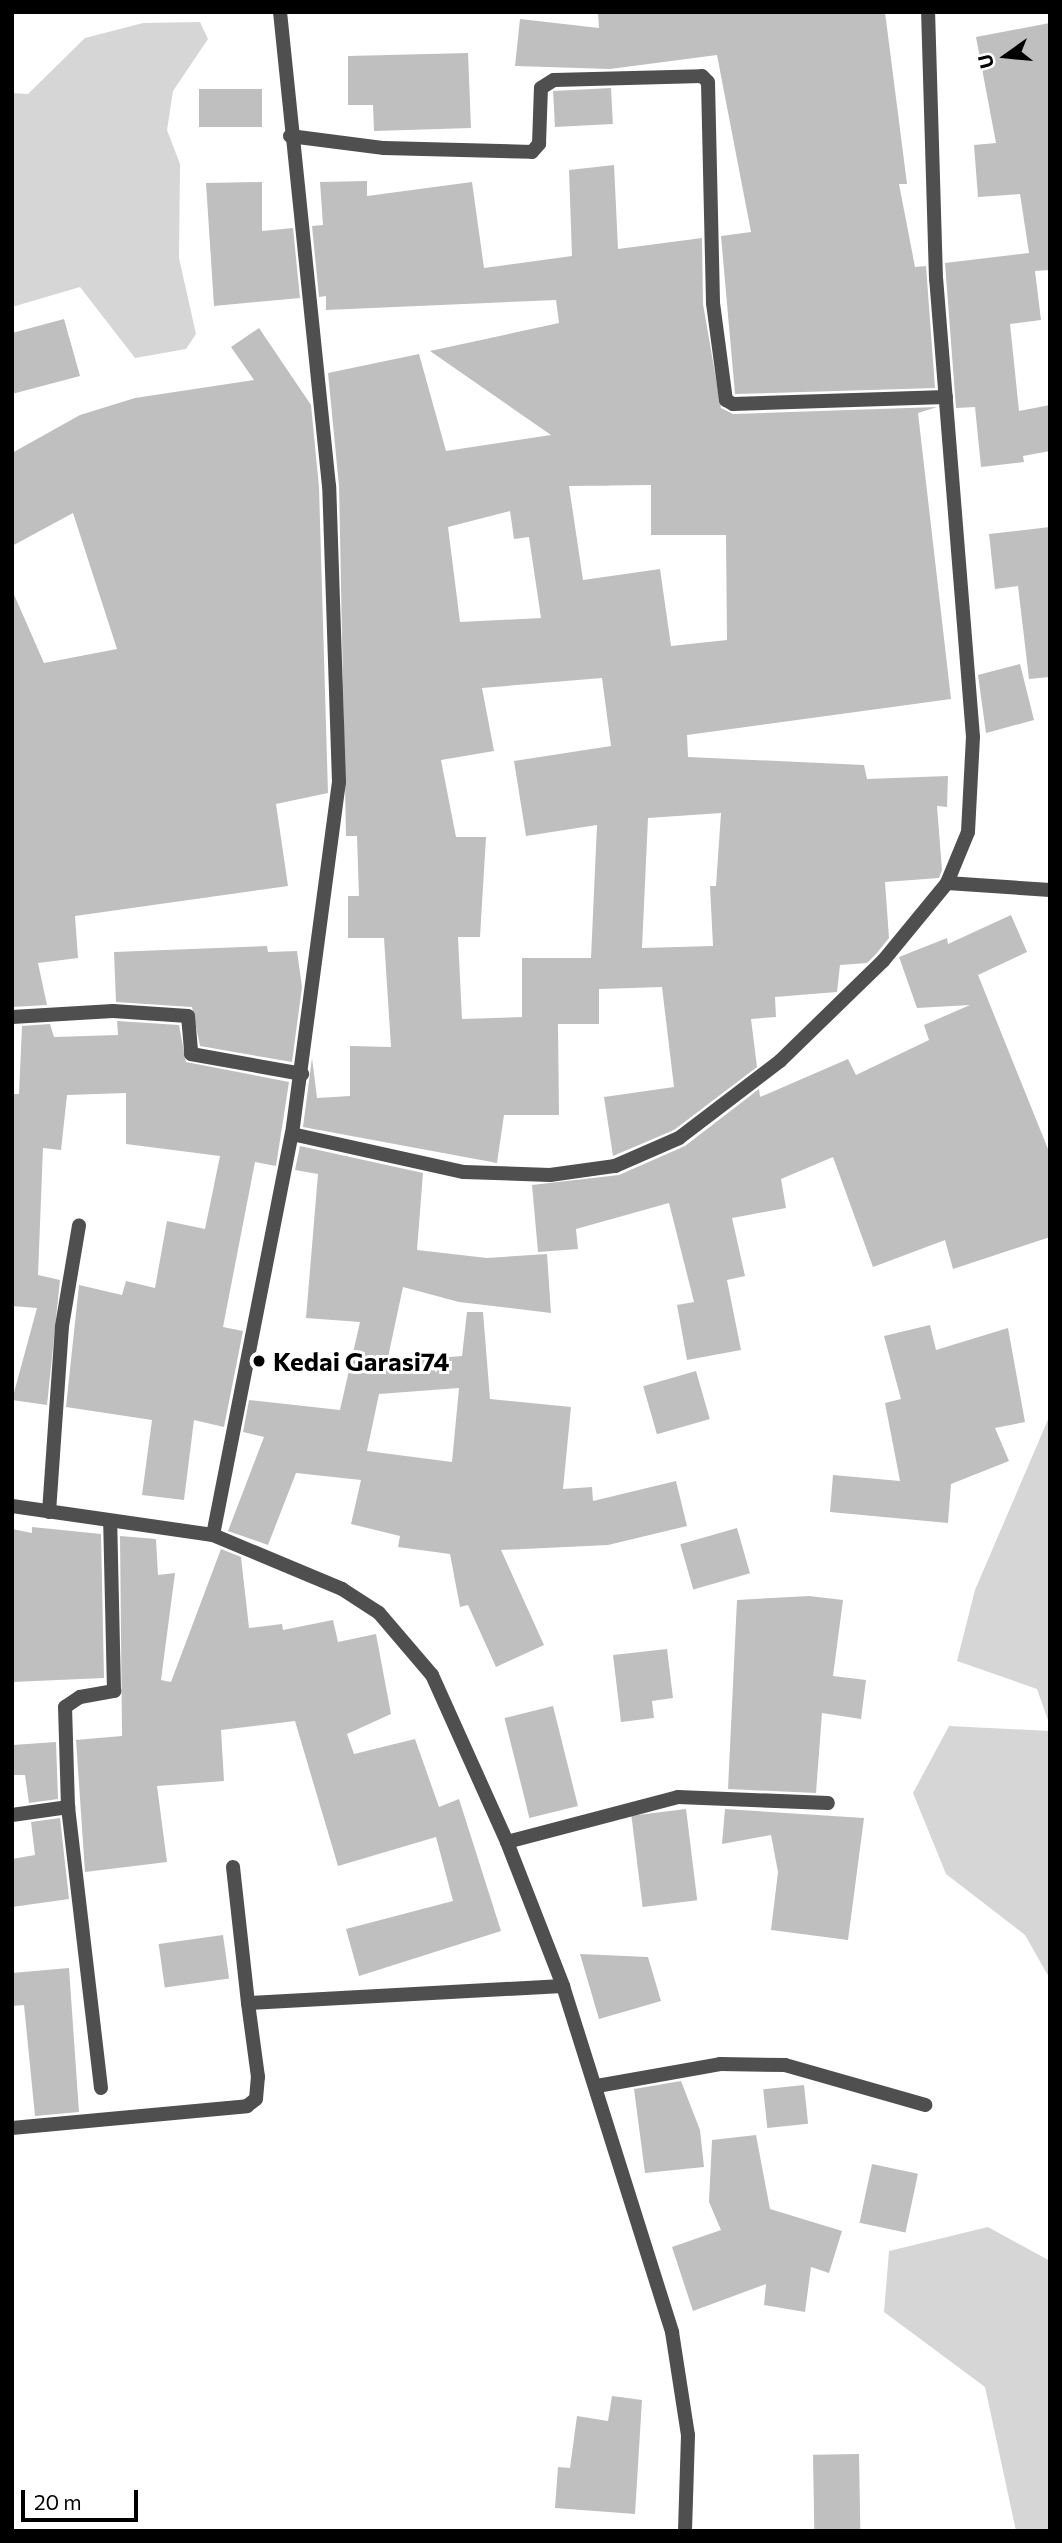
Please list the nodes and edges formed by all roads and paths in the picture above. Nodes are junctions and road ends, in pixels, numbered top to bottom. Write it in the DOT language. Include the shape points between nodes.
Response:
graph roads {
  1 [pos="280,12"];
  2 [pos="928,12"];
  3 [pos="289,136"];
  4 [pos="946,397"];
  5 [pos="947,883"];
  6 [pos="1050,890"];
  7 [pos="12,1017"];
  8 [pos="302,1074"];
  9 [pos="292,1134"];
  10 [pos="79,1225"];
  11 [pos="12,1506"];
  12 [pos="49,1512"];
  13 [pos="110,1521"];
  14 [pos="213,1535"];
  15 [pos="828,1804"];
  16 [pos="68,1807"];
  17 [pos="12,1815"];
  18 [pos="507,1842"];
  19 [pos="233,1867"];
  20 [pos="563,1986"];
  21 [pos="248,2003"];
  22 [pos="597,2086"];
  23 [pos="101,2088"];
  24 [pos="925,2105"];
  25 [pos="12,2128"];
  26 [pos="685,2531"];
  1 -- 3 [label="street"];
  2 -- 4 [label="street"];
  3 -- 4 [label="street" via="384,148 532,152 539,144 541,88 554,80 702,76 708,82 713,303 726,400 733,404"];
  3 -- 8 [label="street" via="329,486 339,782"];
  4 -- 5 [label="street" via="973,737 968,832"];
  5 -- 6 [label="street"];
  5 -- 9 [label="street" via="883,961 780,1061 678,1138 615,1166 550,1175 464,1172"];
  7 -- 8 [label="street" via="113,1012 188,1016 191,1054"];
  8 -- 9 [label="street"];
  9 -- 14 [label="street"];
  10 -- 12 [label="street" via="58,1360"];
  11 -- 12 [label="street"];
  12 -- 13 [label="street"];
  13 -- 14 [label="street"];
  13 -- 16 [label="street" via="115,1684 109,1695 80,1697 65,1707"];
  14 -- 18 [label="street" via="342,1588 379,1613 432,1675"];
  15 -- 18 [label="street" via="678,1797"];
  16 -- 17 [label="street"];
  16 -- 23 [label="street"];
  18 -- 20 [label="street"];
  19 -- 21 [label="street"];
  20 -- 21 [label="street"];
  20 -- 22 [label="street"];
  21 -- 25 [label="street" via="258,2077 256,2099 247,2106"];
  22 -- 24 [label="street" via="720,2064 785,2064"];
  22 -- 26 [label="street" via="672,2332 688,2435"];
}
